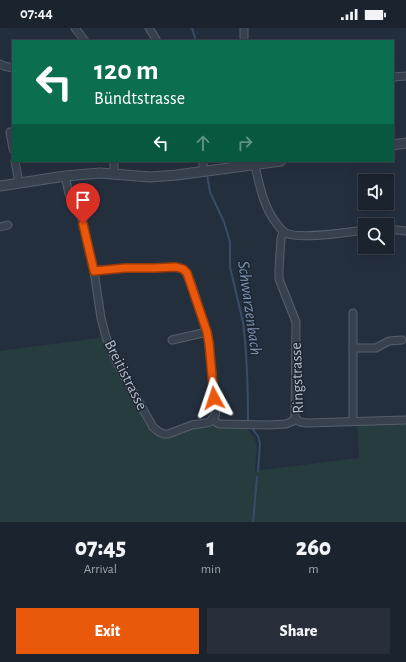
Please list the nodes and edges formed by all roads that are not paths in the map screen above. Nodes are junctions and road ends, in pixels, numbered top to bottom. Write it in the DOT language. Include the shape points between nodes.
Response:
graph roads {
  1 [pos="75,28"];
  2 [pos="149,28"];
  3 [pos="244,28"];
  4 [pos="83,40"];
  5 [pos="156,40"];
  6 [pos="244,40"];
  7 [pos="0,64"];
  8 [pos="12,68"];
  9 [pos="406,76"];
  10 [pos="394,77"];
  11 [pos="12,132"];
  12 [pos="12,143"];
  13 [pos="406,143"];
  14 [pos="394,144"];
  15 [pos="15,162"];
  16 [pos="114,162"];
  17 [pos="203,162"];
  18 [pos="268,162"];
  19 [pos="254,163"];
  20 [pos="203,172"];
  21 [pos="114,173"];
  22 [pos="65,176"];
  23 [pos="19,183"];
  24 [pos="0,186"];
  25 [pos="8,225"];
  26 [pos="0,226"];
  27 [pos="394,230"];
  28 [pos="283,231"];
  29 [pos="358,231"];
  30 [pos="406,231"];
  31 [pos="94,271"];
  32 [pos="353,313"];
  33 [pos="207,332"];
  34 [pos="172,340"];
  35 [pos="402,340"];
  36 [pos="353,348"];
  37 [pos="296,418"];
  38 [pos="212,419"];
  39 [pos="406,420"];
  40 [pos="353,422"];
  1 -- 4 [label="street"];
  2 -- 5 [label="street"];
  3 -- 6 [label="street"];
  7 -- 8 [label="street"];
  9 -- 10 [label="street"];
  11 -- 12 [label="street"];
  13 -- 14 [label="street"];
  15 -- 23 [label="street"];
  16 -- 21 [label="street"];
  17 -- 20 [label="street"];
  18 -- 19 [label="street"];
  19 -- 20 [label="street"];
  19 -- 28 [label="street" via="266,208"];
  20 -- 21 [label="street" via="150,177"];
  21 -- 22 [label="street"];
  22 -- 23 [label="street"];
  22 -- 31 [label="street, Breitistrasse" via="69,194 80,211"];
  23 -- 24 [label="street"];
  25 -- 26 [label="street"];
  27 -- 30 [label="street"];
  28 -- 29 [label="street" via="304,236"];
  28 -- 37 [label="street, Ringstrasse" via="279,279 296,322"];
  31 -- 33 [label="street" via="125,268 183,269 190,280"];
  31 -- 38 [label="street, Breitistrasse" via="106,337 117,363 153,427 168,434 192,425 210,422"];
  32 -- 36 [label="street"];
  33 -- 34 [label="street"];
  33 -- 38 [label="street" via="216,411"];
  35 -- 36 [label="street" via="389,340 376,348"];
  36 -- 40 [label="street"];
  37 -- 38 [label="street" via="286,424 219,424"];
  37 -- 40 [label="street, Ringstrasse" via="304,423"];
  39 -- 40 [label="street, Ringstrasse"];
}
